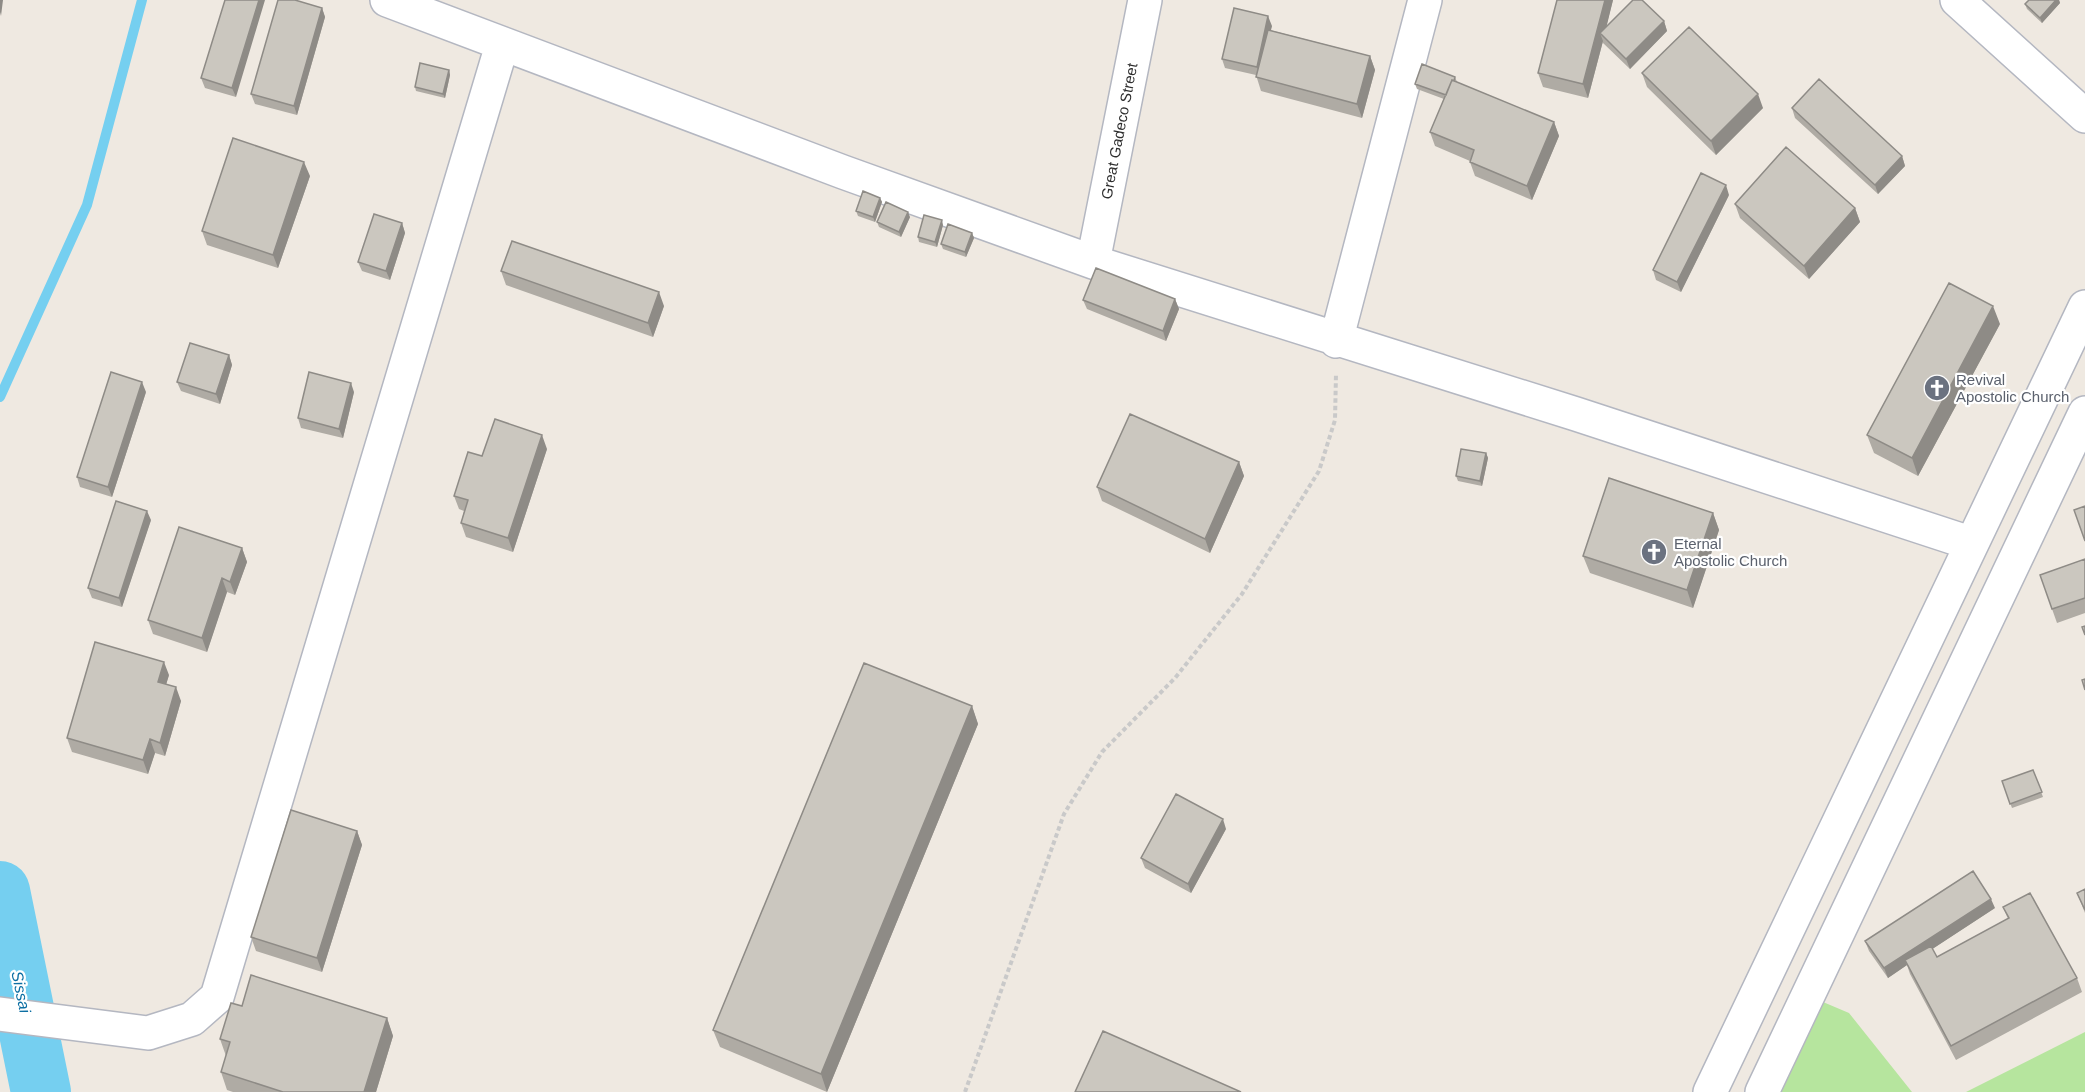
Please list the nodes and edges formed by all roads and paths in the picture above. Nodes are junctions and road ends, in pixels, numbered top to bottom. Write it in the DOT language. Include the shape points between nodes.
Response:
graph roads {
  1 [pos="387,0"];
  2 [pos="1145,0"];
  3 [pos="1425,0"];
  4 [pos="1957,0"];
  5 [pos="502,45"];
  6 [pos="2085,116"];
  7 [pos="1093,262"];
  8 [pos="2085,307"];
  9 [pos="1336,341"];
  10 [pos="2085,414"];
  11 [pos="1970,543"];
  12 [pos="0,1014"];
  13 [pos="965,1092"];
  14 [pos="1710,1092"];
  15 [pos="1762,1092"];
  1 -- 5 [label="street"];
  2 -- 7 [label="street, Great Gadeco Street"];
  3 -- 9 [label="street"];
  4 -- 6 [label="street"];
  5 -- 7 [label="street"];
  5 -- 12 [label="street" via="217,997 192,1018 148,1033"];
  7 -- 9 [label="street"];
  8 -- 11 [label="street"];
  9 -- 11 [label="street" via="1576,414"];
  9 -- 13 [label="path" via="1335,420 1319,471 1242,594 1175,678 1102,752 1064,814"];
  10 -- 15 [label="street"];
  11 -- 14 [label="street"];
}
